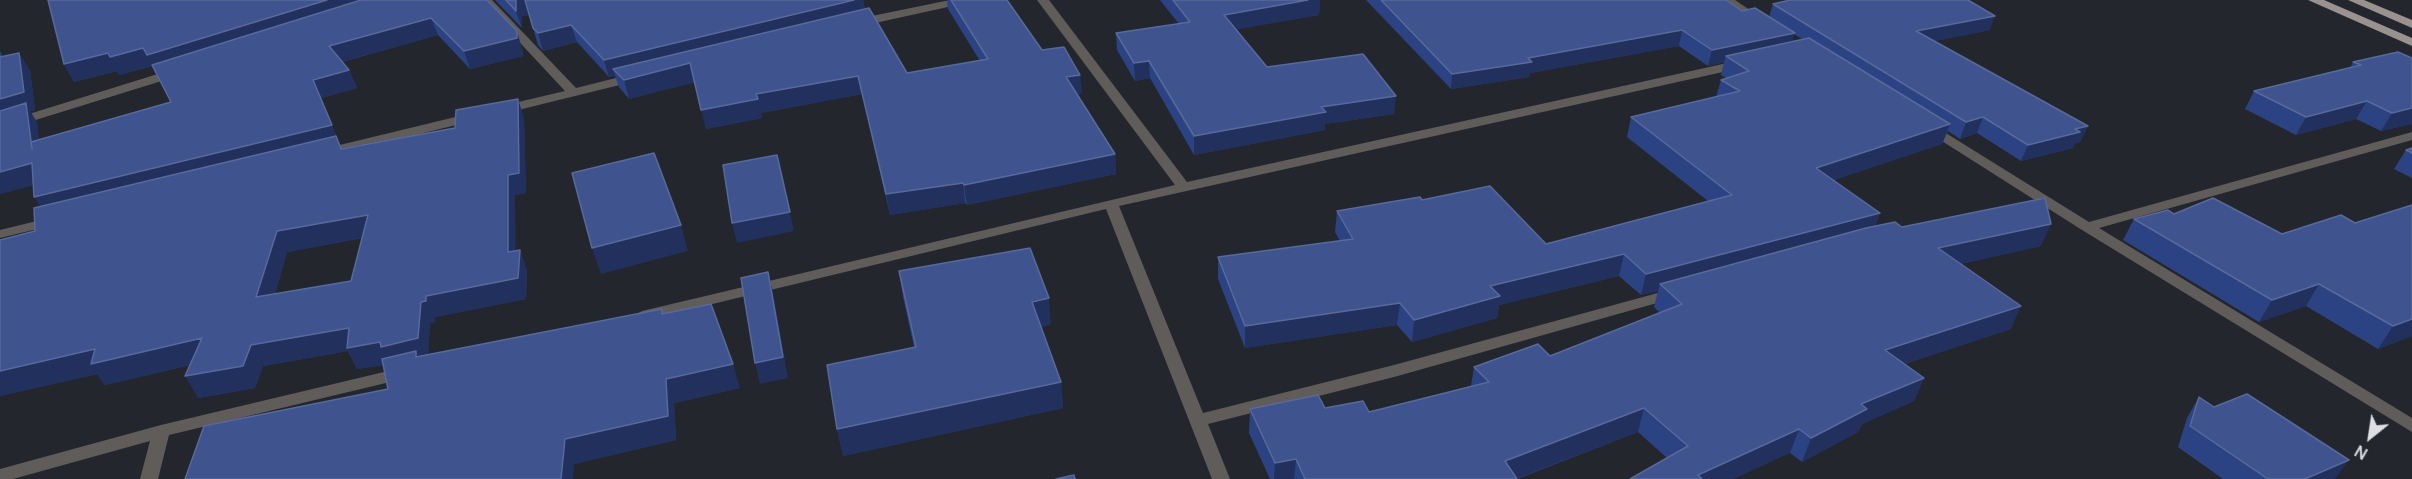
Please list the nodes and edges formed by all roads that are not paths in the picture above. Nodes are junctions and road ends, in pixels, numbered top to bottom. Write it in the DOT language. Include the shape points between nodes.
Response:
graph roads {
  1 [pos="486,0"];
  2 [pos="966,0"];
  3 [pos="1043,0"];
  4 [pos="1727,0"];
  5 [pos="2314,0"];
  6 [pos="2354,0"];
  7 [pos="849,24"];
  8 [pos="2412,24"];
  9 [pos="1766,25"];
  10 [pos="2412,42"];
  11 [pos="1760,60"];
  12 [pos="188,68"];
  13 [pos="654,73"];
  14 [pos="573,93"];
  15 [pos="1917,119"];
  16 [pos="0,127"];
  17 [pos="2412,136"];
  18 [pos="313,156"];
  19 [pos="1184,187"];
  20 [pos="2049,201"];
  21 [pos="1111,203"];
  22 [pos="2026,206"];
  23 [pos="70,217"];
  24 [pos="2087,226"];
  25 [pos="0,234"];
  26 [pos="1694,288"];
  27 [pos="625,320"];
  28 [pos="416,370"];
  29 [pos="1199,420"];
  30 [pos="2412,426"];
  31 [pos="161,431"];
  32 [pos="0,476"];
  33 [pos="149,479"];
  34 [pos="1221,479"];
  1 -- 14 [label="street"];
  2 -- 7 [label="street"];
  3 -- 19 [label="street"];
  4 -- 9 [label="street"];
  5 -- 10 [label="main road"];
  6 -- 8 [label="main road"];
  11 -- 19 [label="street"];
  12 -- 16 [label="street"];
  13 -- 14 [label="street"];
  14 -- 18 [label="street"];
  15 -- 20 [label="street"];
  17 -- 24 [label="street"];
  19 -- 21 [label="street"];
  20 -- 22 [label="street"];
  20 -- 24 [label="street"];
  21 -- 27 [label="street"];
  21 -- 29 [label="street"];
  23 -- 25 [label="street"];
  24 -- 30 [label="street"];
  26 -- 29 [label="street"];
  28 -- 31 [label="street"];
  29 -- 34 [label="street"];
  31 -- 32 [label="street"];
  31 -- 33 [label="street"];
}
